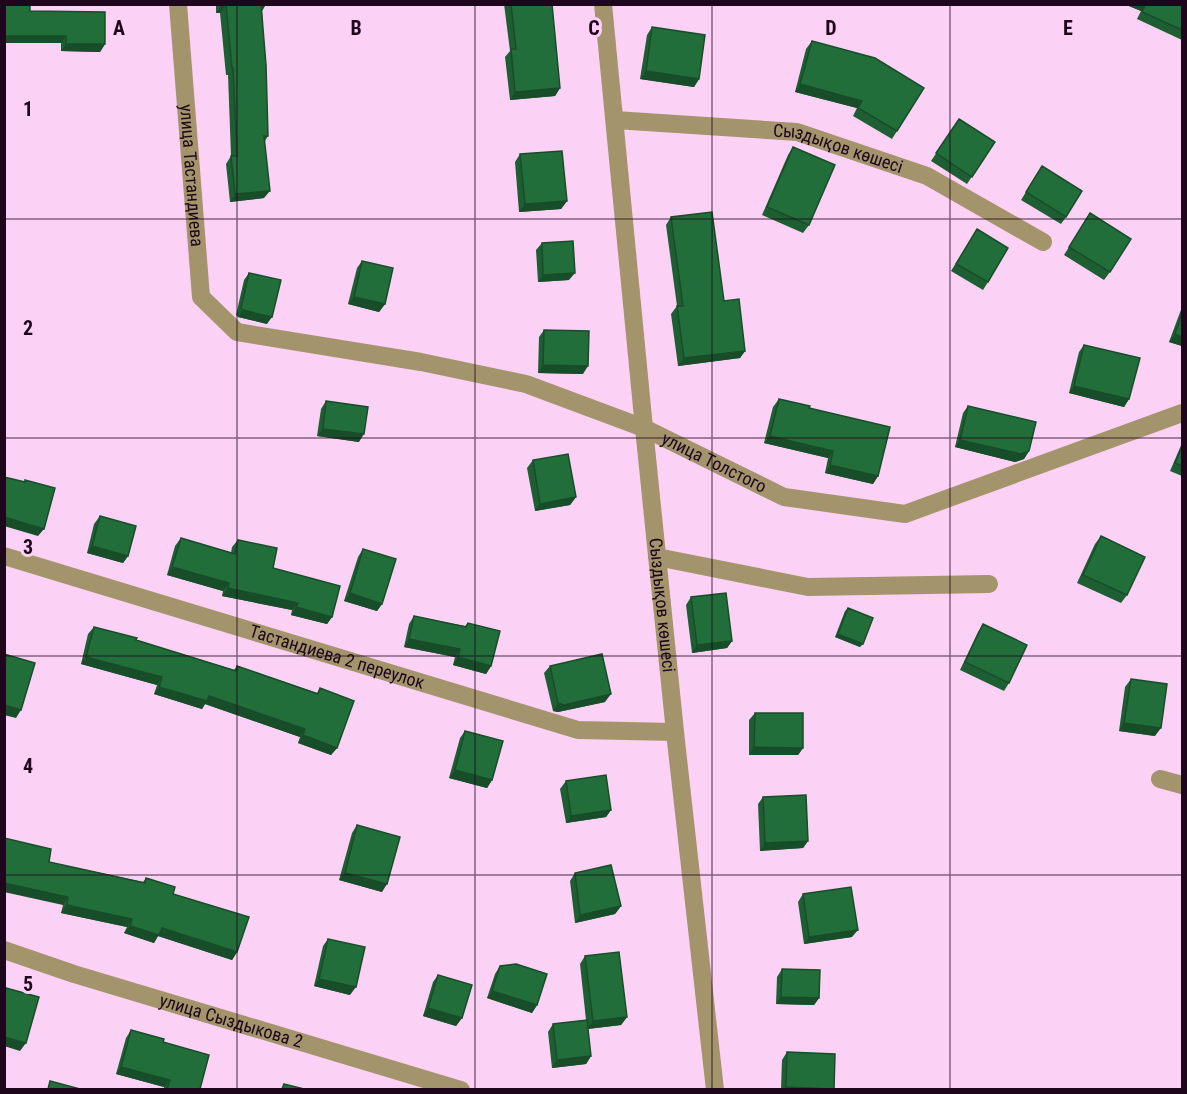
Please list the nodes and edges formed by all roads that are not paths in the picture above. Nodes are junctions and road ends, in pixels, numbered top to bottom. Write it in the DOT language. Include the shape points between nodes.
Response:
graph roads {
  1 [pos="178,4"];
  2 [pos="603,4"];
  3 [pos="615,120"];
  4 [pos="1043,243"];
  5 [pos="237,332"];
  6 [pos="1182,413"];
  7 [pos="644,428"];
  8 [pos="4,556"];
  9 [pos="657,557"];
  10 [pos="989,584"];
  11 [pos="675,732"];
  12 [pos="1160,780"];
  13 [pos="1182,785"];
  14 [pos="4,950"];
  15 [pos="461,1089"];
  16 [pos="715,1089"];
  1 -- 5 [label="street, улица Тастандиева" via="201,297"];
  2 -- 3 [label="street, Сыздықов көшесі"];
  3 -- 4 [label="street, Сыздықов көшесі" via="797,132 927,176"];
  3 -- 7 [label="street, Сыздықов көшесі"];
  5 -- 7 [label="street, улица Толстого" via="421,362 526,384"];
  6 -- 7 [label="street, улица Толстого" via="904,514 784,496"];
  7 -- 9 [label="street, Сыздықов көшесі"];
  8 -- 11 [label="street, Тастандиева 2 переулок" via="578,730"];
  9 -- 10 [label="street" via="808,587"];
  9 -- 11 [label="street, Сыздықов көшесі"];
  11 -- 16 [label="street, Сыздықов көшесі"];
  12 -- 13 [label="street"];
  14 -- 15 [label="street, улица Сыздыкова 2"];
}
